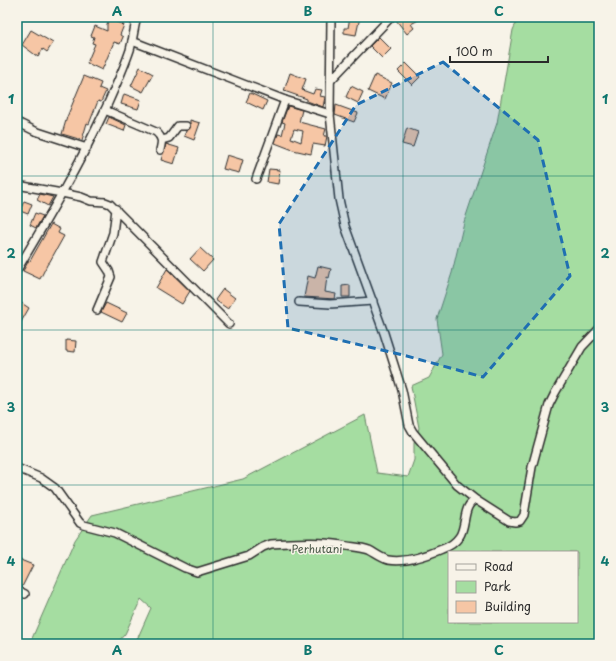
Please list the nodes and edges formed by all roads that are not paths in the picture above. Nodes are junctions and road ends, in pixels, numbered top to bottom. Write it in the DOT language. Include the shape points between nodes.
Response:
graph roads {
  1 [pos="331,17"];
  2 [pos="391,17"];
  3 [pos="134,18"];
  4 [pos="132,41"];
  5 [pos="330,81"];
  6 [pos="285,100"];
  7 [pos="105,110"];
  8 [pos="330,114"];
  9 [pos="17,122"];
  10 [pos="186,126"];
  11 [pos="162,140"];
  12 [pos="87,148"];
  13 [pos="160,150"];
  14 [pos="256,180"];
  15 [pos="17,185"];
  16 [pos="62,193"];
  17 [pos="116,209"];
  18 [pos="17,270"];
  19 [pos="373,301"];
  20 [pos="299,302"];
  21 [pos="97,310"];
  22 [pos="229,324"];
  23 [pos="599,329"];
  24 [pos="17,468"];
  25 [pos="476,500"];
  26 [pos="17,590"];
  27 [pos="25,594"];
  1 -- 5 [label="street"];
  2 -- 5 [label="street"];
  3 -- 4 [label="street"];
  4 -- 6 [label="street"];
  4 -- 7 [label="street"];
  5 -- 8 [label="street"];
  6 -- 8 [label="street"];
  6 -- 14 [label="street"];
  7 -- 11 [label="street" via="156,132"];
  7 -- 12 [label="street"];
  8 -- 19 [label="street" via="341,214"];
  9 -- 12 [label="street" via="35,131"];
  10 -- 11 [label="street" via="178,126 169,138"];
  11 -- 13 [label="street"];
  12 -- 16 [label="street"];
  15 -- 16 [label="street"];
  16 -- 17 [label="street" via="91,201 107,202"];
  16 -- 18 [label="street"];
  17 -- 21 [label="street" via="113,233 103,261 111,277"];
  17 -- 22 [label="street"];
  19 -- 20 [label="street" via="330,304"];
  19 -- 25 [label="street" via="402,390 409,425 457,485"];
  23 -- 25 [label="street" via="582,347 549,405 532,467 523,517 517,522 509,521"];
  24 -- 25 [label="street" via="41,478 55,488 80,523 115,533 197,572 249,556 271,544 334,544 366,550 384,559 393,560 423,556 456,541 464,527 467,508"];
  26 -- 27 [label="street"];
}
